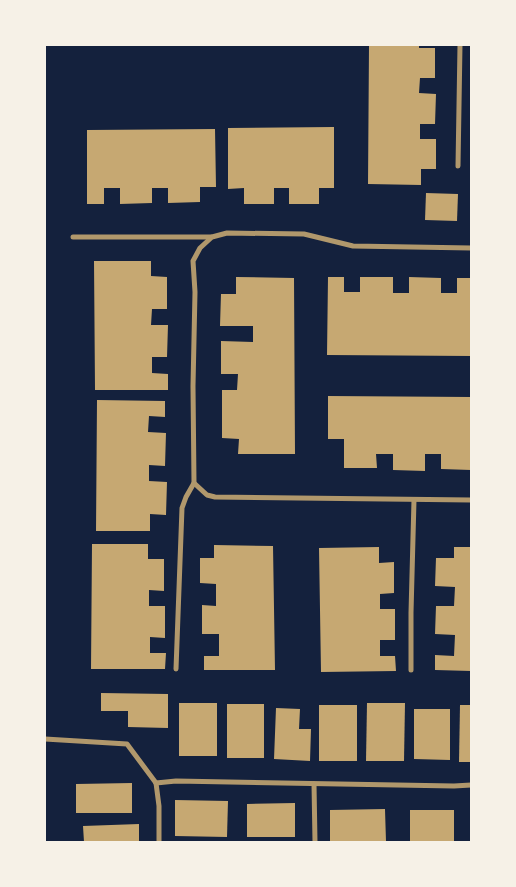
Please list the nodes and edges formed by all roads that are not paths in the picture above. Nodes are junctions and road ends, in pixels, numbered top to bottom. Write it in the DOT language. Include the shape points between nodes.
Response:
graph roads {
  1 [pos="460,45"];
  2 [pos="458,166"];
  3 [pos="73,237"];
  4 [pos="212,237"];
  5 [pos="471,248"];
  6 [pos="194,483"];
  7 [pos="414,500"];
  8 [pos="471,500"];
  9 [pos="176,669"];
  10 [pos="411,670"];
  11 [pos="45,739"];
  12 [pos="156,783"];
  13 [pos="314,784"];
  14 [pos="471,785"];
  15 [pos="159,842"];
  16 [pos="315,842"];
  1 -- 2 [label="street"];
  3 -- 4 [label="street"];
  4 -- 5 [label="street" via="228,232 296,234 353,246"];
  4 -- 6 [label="street" via="200,248 193,261"];
  6 -- 7 [label="street" via="215,498"];
  6 -- 9 [label="street" via="182,508"];
  7 -- 8 [label="street"];
  7 -- 10 [label="street"];
  11 -- 12 [label="street" via="127,744"];
  12 -- 13 [label="street"];
  12 -- 15 [label="street"];
  13 -- 14 [label="street"];
  13 -- 16 [label="street"];
}
